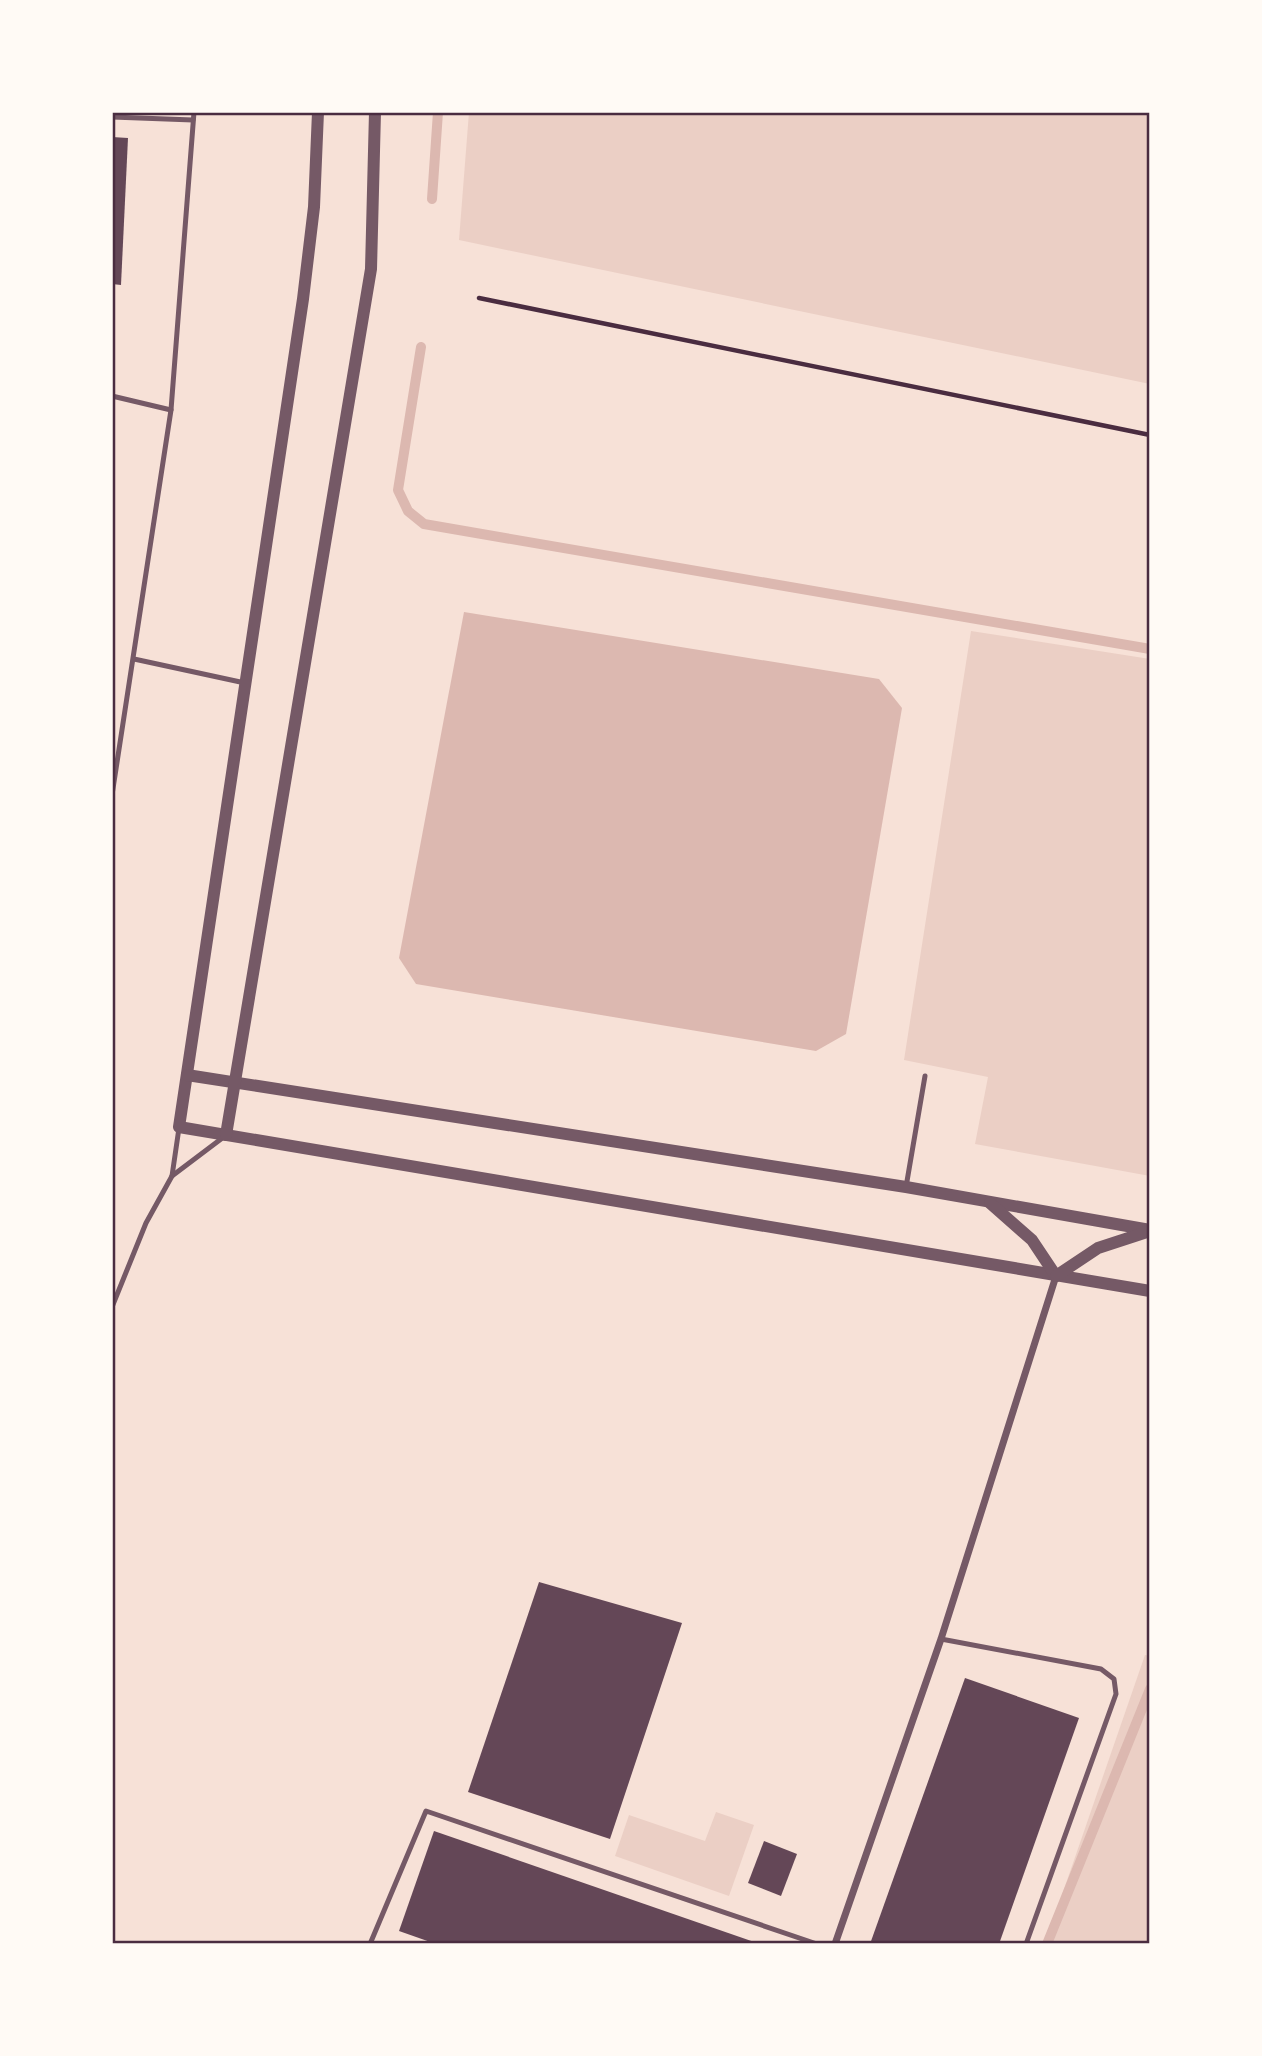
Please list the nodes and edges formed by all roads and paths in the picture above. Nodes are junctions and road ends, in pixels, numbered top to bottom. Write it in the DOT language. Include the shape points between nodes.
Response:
graph roads {
  1 [pos="194,112"];
  2 [pos="318,112"];
  3 [pos="374,112"];
  4 [pos="112,117"];
  5 [pos="193,120"];
  6 [pos="479,298"];
  7 [pos="112,396"];
  8 [pos="171,410"];
  9 [pos="1150,435"];
  10 [pos="134,659"];
  11 [pos="245,683"];
  12 [pos="112,795"];
  13 [pos="187,1075"];
  14 [pos="925,1076"];
  15 [pos="234,1082"];
  16 [pos="179,1127"];
  17 [pos="226,1135"];
  18 [pos="172,1176"];
  19 [pos="906,1187"];
  20 [pos="987,1201"];
  21 [pos="1150,1230"];
  22 [pos="1056,1276"];
  23 [pos="1150,1291"];
  24 [pos="112,1307"];
  25 [pos="941,1639"];
  26 [pos="370,1944"];
  27 [pos="817,1944"];
  28 [pos="835,1944"];
  29 [pos="1026,1944"];
  1 -- 5 [label="lane"];
  2 -- 11 [label="street" via="314,207 303,299"];
  3 -- 15 [label="street" via="371,269"];
  4 -- 5 [label="lane"];
  5 -- 8 [label="lane"];
  6 -- 9 [label="path"];
  7 -- 8 [label="lane"];
  8 -- 10 [label="lane"];
  10 -- 11 [label="lane"];
  10 -- 12 [label="lane"];
  11 -- 13 [label="street"];
  13 -- 15 [label="street"];
  13 -- 16 [label="street"];
  14 -- 19 [label="lane"];
  15 -- 17 [label="street"];
  15 -- 19 [label="street"];
  16 -- 17 [label="street"];
  16 -- 18 [label="lane"];
  17 -- 18 [label="lane"];
  17 -- 22 [label="street"];
  18 -- 24 [label="lane" via="146,1223"];
  19 -- 20 [label="street"];
  20 -- 21 [label="street"];
  20 -- 22 [label="street" via="1032,1240"];
  21 -- 22 [label="street" via="1098,1248"];
  22 -- 23 [label="street"];
  22 -- 25 [label="street"];
  25 -- 28 [label="street"];
  25 -- 29 [label="lane" via="1101,1669 1114,1679 1116,1694"];
  26 -- 27 [label="lane" via="426,1811"];
}
